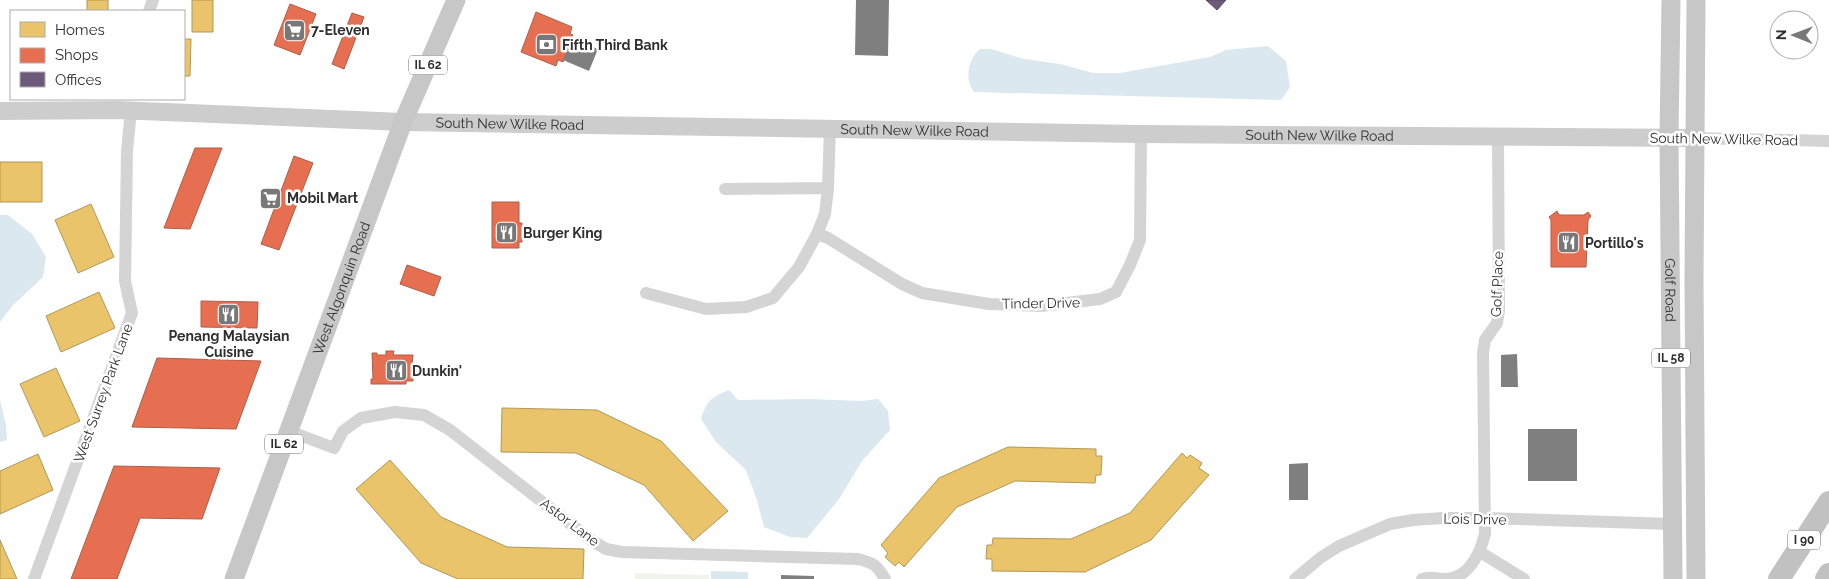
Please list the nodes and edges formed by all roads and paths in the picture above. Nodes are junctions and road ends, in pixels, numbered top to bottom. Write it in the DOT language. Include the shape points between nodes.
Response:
graph roads {
  1 [pos="456,0"];
  2 [pos="1671,0"];
  3 [pos="1696,0"];
  4 [pos="123,106"];
  5 [pos="0,111"];
  6 [pos="404,122"];
  7 [pos="830,128"];
  8 [pos="1141,134"];
  9 [pos="1498,137"];
  10 [pos="1669,138"];
  11 [pos="1695,138"];
  12 [pos="1829,141"];
  13 [pos="828,188"];
  14 [pos="725,189"];
  15 [pos="818,234"];
  16 [pos="646,293"];
  17 [pos="289,431"];
  18 [pos="1829,502"];
  19 [pos="1486,518"];
  20 [pos="1672,524"];
  21 [pos="1480,552"];
  22 [pos="1829,574"];
  23 [pos="34,579"];
  24 [pos="234,579"];
  25 [pos="885,579"];
  26 [pos="1295,579"];
  27 [pos="1422,579"];
  28 [pos="1524,579"];
  29 [pos="1673,579"];
  30 [pos="1696,579"];
  31 [pos="1779,579"];
  32 [pos="1826,579"];
  1 -- 6 [label="main road, West Algonquin Road / IL 62"];
  2 -- 10 [label="main road, Golf Road / IL 58"];
  3 -- 11 [label="main road, Golf Road / IL 58"];
  4 -- 5 [label="main road, South New Wilke Road"];
  4 -- 6 [label="main road, South New Wilke Road"];
  4 -- 23 [label="street, West Surrey Park Lane" via="128,151 125,281 132,313"];
  6 -- 7 [label="main road, South New Wilke Road"];
  6 -- 17 [label="main road, West Algonquin Road / IL 62"];
  7 -- 8 [label="main road, South New Wilke Road"];
  7 -- 13 [label="street"];
  8 -- 9 [label="main road, South New Wilke Road"];
  8 -- 15 [label="street, Tinder Drive" via="1140,240 1116,292 1100,300 1041,306 989,304 922,293"];
  9 -- 10 [label="main road, South New Wilke Road"];
  9 -- 19 [label="street, Golf Place" via="1499,310 1497,323 1485,340 1483,353"];
  10 -- 11 [label="main road, South New Wilke Road"];
  10 -- 20 [label="main road, Golf Road / IL 58"];
  11 -- 12 [label="street, South New Wilke Road"];
  11 -- 30 [label="main road, Golf Road / IL 58"];
  13 -- 14 [label="street"];
  13 -- 15 [label="street" via="825,214"];
  15 -- 16 [label="street" via="799,267 773,298 746,308 706,309"];
  17 -- 24 [label="main road, West Algonquin Road / IL 62"];
  17 -- 25 [label="street, Astor Lane" via="334,448 343,431 362,418 395,412 424,415 450,430 591,540 606,548 629,552 858,559 871,562"];
  18 -- 31 [label="highway, I 90"];
  19 -- 20 [label="street, Lois Drive"];
  19 -- 21 [label="street, Golf Place"];
  19 -- 26 [label="street, Lois Drive" via="1443,518 1390,524 1338,546"];
  20 -- 29 [label="main road, Golf Road / IL 58"];
  21 -- 27 [label="street" via="1457,577"];
  21 -- 28 [label="street"];
  22 -- 32 [label="highway"];
}
